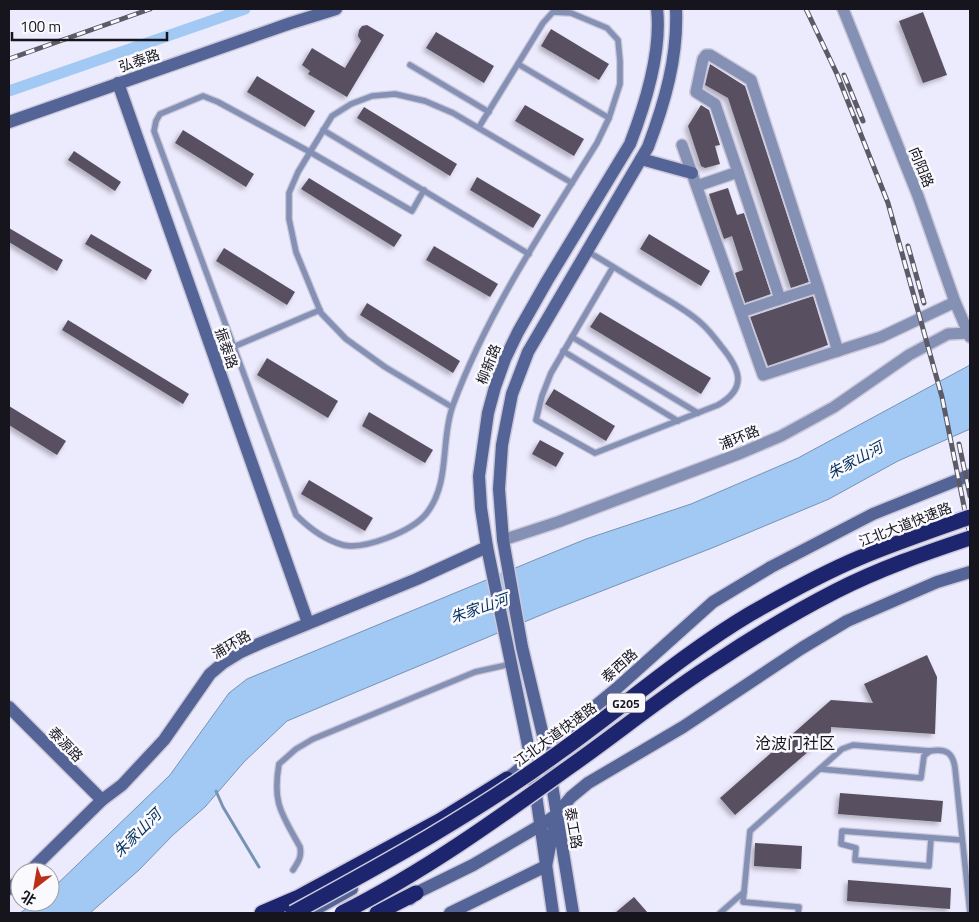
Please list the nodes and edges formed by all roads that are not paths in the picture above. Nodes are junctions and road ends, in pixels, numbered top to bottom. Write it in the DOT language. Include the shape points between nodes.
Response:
graph roads {
  1 [pos="336,9"];
  2 [pos="657,9"];
  3 [pos="676,9"];
  4 [pos="843,9"];
  5 [pos="518,64"];
  6 [pos="410,65"];
  7 [pos="118,83"];
  8 [pos="488,112"];
  9 [pos="609,118"];
  10 [pos="9,122"];
  11 [pos="479,127"];
  12 [pos="323,130"];
  13 [pos="682,145"];
  14 [pos="310,152"];
  15 [pos="641,159"];
  16 [pos="738,172"];
  17 [pos="692,173"];
  18 [pos="572,183"];
  19 [pos="697,186"];
  20 [pos="424,190"];
  21 [pos="587,251"];
  22 [pos="529,254"];
  23 [pos="613,267"];
  24 [pos="818,287"];
  25 [pos="780,299"];
  26 [pos="955,302"];
  27 [pos="320,310"];
  28 [pos="741,312"];
  29 [pos="967,316"];
  30 [pos="970,335"];
  31 [pos="572,337"];
  32 [pos="233,346"];
  33 [pos="563,351"];
  34 [pos="838,351"];
  35 [pos="452,407"];
  36 [pos="698,413"];
  37 [pos="678,421"];
  38 [pos="970,475"];
  39 [pos="970,517"];
  40 [pos="970,538"];
  41 [pos="503,540"];
  42 [pos="487,547"];
  43 [pos="970,572"];
  44 [pos="308,623"];
  45 [pos="511,664"];
  46 [pos="9,707"];
  47 [pos="546,748"];
  48 [pos="930,751"];
  49 [pos="531,760"];
  50 [pos="820,770"];
  51 [pos="507,779"];
  52 [pos="102,800"];
  53 [pos="556,815"];
  54 [pos="541,825"];
  55 [pos="931,838"];
  56 [pos="961,840"];
  57 [pos="39,862"];
  58 [pos="546,866"];
  59 [pos="293,870"];
  60 [pos="744,892"];
  61 [pos="416,893"];
  62 [pos="295,906"];
  63 [pos="262,913"];
  64 [pos="309,913"];
  65 [pos="342,913"];
  66 [pos="377,913"];
  67 [pos="391,913"];
  68 [pos="450,913"];
  69 [pos="553,913"];
  70 [pos="573,913"];
  71 [pos="720,913"];
  72 [pos="798,913"];
  73 [pos="970,913"];
  1 -- 7 [label="main road, 弘泰路"];
  2 -- 42 [label="main road, 柳新路" via="654,61 630,144 518,332 495,387 479,476"];
  3 -- 15 [label="main road" via="675,54 669,82 659,118"];
  4 -- 26 [label="street, 向阳路" via="918,196"];
  5 -- 8 [label="lane"];
  5 -- 9 [label="lane"];
  5 -- 9 [label="lane" via="553,12 571,13 607,28 618,40 620,62 620,84"];
  6 -- 8 [label="lane"];
  7 -- 10 [label="main road, 弘泰路"];
  7 -- 44 [label="main road, 振泰路"];
  8 -- 11 [label="lane"];
  9 -- 18 [label="lane"];
  11 -- 12 [label="lane" via="425,101 395,94 372,96 351,104 332,116"];
  11 -- 18 [label="lane"];
  12 -- 14 [label="lane"];
  12 -- 20 [label="lane"];
  13 -- 17 [label="street"];
  14 -- 20 [label="lane" via="412,211"];
  14 -- 27 [label="lane" via="289,193 289,219 296,252"];
  14 -- 32 [label="lane" via="203,96 160,114 156,121 154,131"];
  15 -- 17 [label="main road"];
  15 -- 21 [label="main road"];
  16 -- 19 [label="street"];
  16 -- 24 [label="street" via="715,104 696,92 706,55 751,80"];
  16 -- 25 [label="street"];
  17 -- 19 [label="street"];
  18 -- 22 [label="lane"];
  19 -- 28 [label="street"];
  20 -- 22 [label="lane"];
  21 -- 23 [label="lane"];
  21 -- 41 [label="main road" via="528,352 512,394 502,446 499,489"];
  22 -- 35 [label="lane" via="494,313"];
  23 -- 31 [label="lane"];
  23 -- 36 [label="lane" via="701,323 730,356 738,370 735,392 729,400"];
  24 -- 25 [label="street"];
  24 -- 34 [label="street"];
  25 -- 28 [label="street"];
  26 -- 29 [label="street, 向阳路"];
  26 -- 34 [label="street" via="880,337"];
  27 -- 32 [label="lane"];
  27 -- 35 [label="lane" via="346,339 384,367"];
  28 -- 34 [label="street" via="763,375"];
  29 -- 30 [label="street, 向阳路"];
  30 -- 41 [label="street, 浦环路" via="948,334 909,355 834,407 781,436 576,516"];
  31 -- 33 [label="lane"];
  31 -- 36 [label="lane"];
  32 -- 35 [label="lane" via="296,515 324,537 345,545 360,545 389,537 412,527 426,514 441,482"];
  33 -- 37 [label="lane"];
  33 -- 37 [label="lane" via="550,373 536,420 595,453"];
  36 -- 37 [label="lane"];
  38 -- 47 [label="main road, 泰西路" via="874,514 732,589 712,602"];
  39 -- 62 [label="highway, 江北大道快速路 / G205, bridge" via="849,563 751,614 681,660 490,800 393,859"];
  40 -- 65 [label="highway, G205, bridge" via="837,590 799,611 714,662 462,842"];
  41 -- 47 [label="main road"];
  42 -- 44 [label="main road, 浦环路"];
  42 -- 45 [label="main road, 柳新路"];
  43 -- 53 [label="main road" via="892,600 839,626 588,784"];
  44 -- 52 [label="main road, 浦环路" via="223,663 200,687 164,740 122,785"];
  45 -- 49 [label="main road, 柳新路"];
  45 -- 59 [label="lane" via="459,678 313,739 279,764 278,806 301,853"];
  46 -- 52 [label="main road, 泰源路"];
  47 -- 49 [label="main road, 泰西路"];
  47 -- 53 [label="main road, 泰工路"];
  48 -- 50 [label="lane" via="849,746"];
  48 -- 50 [label="lane" via="924,756 921,778"];
  48 -- 56 [label="lane" via="946,752 954,760"];
  49 -- 51 [label="main road, 泰西路"];
  49 -- 54 [label="main road"];
  50 -- 60 [label="lane" via="750,831"];
  51 -- 62 [label="highway"];
  51 -- 64 [label="main road, 泰西路" via="474,810 418,851"];
  52 -- 57 [label="main road, 浦环路"];
  53 -- 54 [label="main road"];
  53 -- 58 [label="main road"];
  53 -- 70 [label="main road, 泰工路"];
  54 -- 58 [label="main road"];
  54 -- 61 [label="main road" via="473,865"];
  55 -- 55 [label="lane" via="842,830 841,844 856,848 855,860 929,866"];
  55 -- 56 [label="lane"];
  56 -- 73 [label="lane"];
  58 -- 68 [label="main road"];
  58 -- 69 [label="main road"];
  60 -- 71 [label="lane"];
  60 -- 72 [label="lane" via="743,902 799,907"];
  61 -- 66 [label="highway"];
  61 -- 67 [label="main road"];
  62 -- 63 [label="highway"];
}
